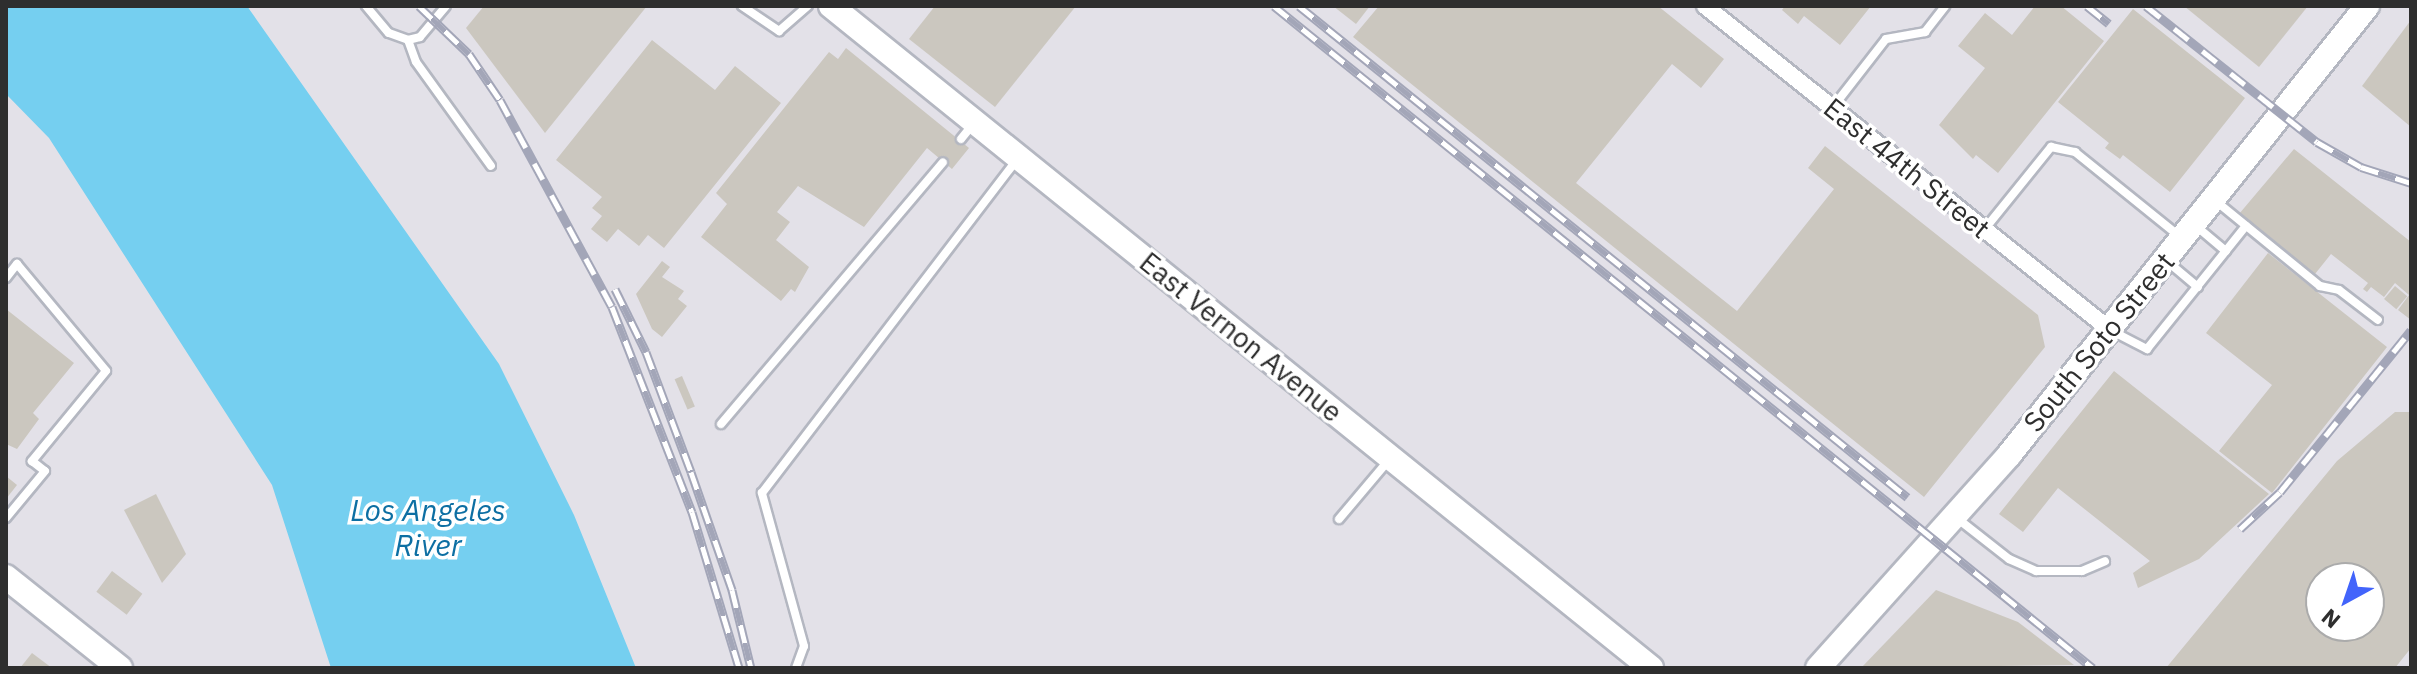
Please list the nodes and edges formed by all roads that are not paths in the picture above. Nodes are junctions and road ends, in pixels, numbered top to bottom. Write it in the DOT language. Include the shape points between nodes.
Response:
graph roads {
  1 [pos="366,6"];
  2 [pos="446,6"];
  3 [pos="742,6"];
  4 [pos="808,6"];
  5 [pos="831,6"];
  6 [pos="1705,6"];
  7 [pos="1945,6"];
  8 [pos="2367,6"];
  9 [pos="408,40"];
  10 [pos="1832,108"];
  11 [pos="1018,157"];
  12 [pos="943,162"];
  13 [pos="491,166"];
  14 [pos="2213,199"];
  15 [pos="2246,226"];
  16 [pos="1984,230"];
  17 [pos="2188,231"];
  18 [pos="2226,251"];
  19 [pos="2165,260"];
  20 [pos="6,278"];
  21 [pos="2198,287"];
  22 [pos="2378,320"];
  23 [pos="2109,329"];
  24 [pos="721,424"];
  25 [pos="1391,458"];
  26 [pos="1954,516"];
  27 [pos="6,518"];
  28 [pos="1339,519"];
  29 [pos="2105,561"];
  30 [pos="8,582"];
  31 [pos="120,668"];
  32 [pos="796,668"];
  33 [pos="1651,668"];
  34 [pos="1818,668"];
  1 -- 9 [label="lane" via="389,33"];
  2 -- 9 [label="lane" via="420,37"];
  3 -- 4 [label="lane" via="779,31"];
  5 -- 11 [label="street, East Vernon Avenue" via="968,130"];
  6 -- 10 [label="street, East 44th Street"];
  7 -- 10 [label="lane" via="1925,32 1886,39"];
  8 -- 14 [label="street, South Soto Street"];
  9 -- 13 [label="lane" via="416,62"];
  10 -- 16 [label="street, East 44th Street"];
  11 -- 25 [label="street, East Vernon Avenue"];
  11 -- 32 [label="lane" via="762,493 804,646"];
  12 -- 24 [label="lane"];
  14 -- 15 [label="lane"];
  14 -- 17 [label="street, South Soto Street"];
  15 -- 18 [label="lane"];
  15 -- 22 [label="lane" via="2320,286 2339,290"];
  16 -- 17 [label="lane" via="2051,147 2075,152"];
  16 -- 23 [label="street, East 44th Street"];
  17 -- 18 [label="lane"];
  17 -- 19 [label="street, South Soto Street"];
  18 -- 21 [label="lane"];
  19 -- 21 [label="lane"];
  19 -- 23 [label="street, South Soto Street"];
  20 -- 27 [label="lane" via="17,264 106,371 32,461 45,471"];
  21 -- 23 [label="lane" via="2147,349"];
  23 -- 26 [label="street, South Soto Street"];
  25 -- 28 [label="lane"];
  25 -- 33 [label="street, East Vernon Avenue"];
  26 -- 29 [label="lane" via="2009,559 2036,571 2082,571"];
  26 -- 34 [label="street, South Soto Street"];
  30 -- 31 [label="street"];
}
